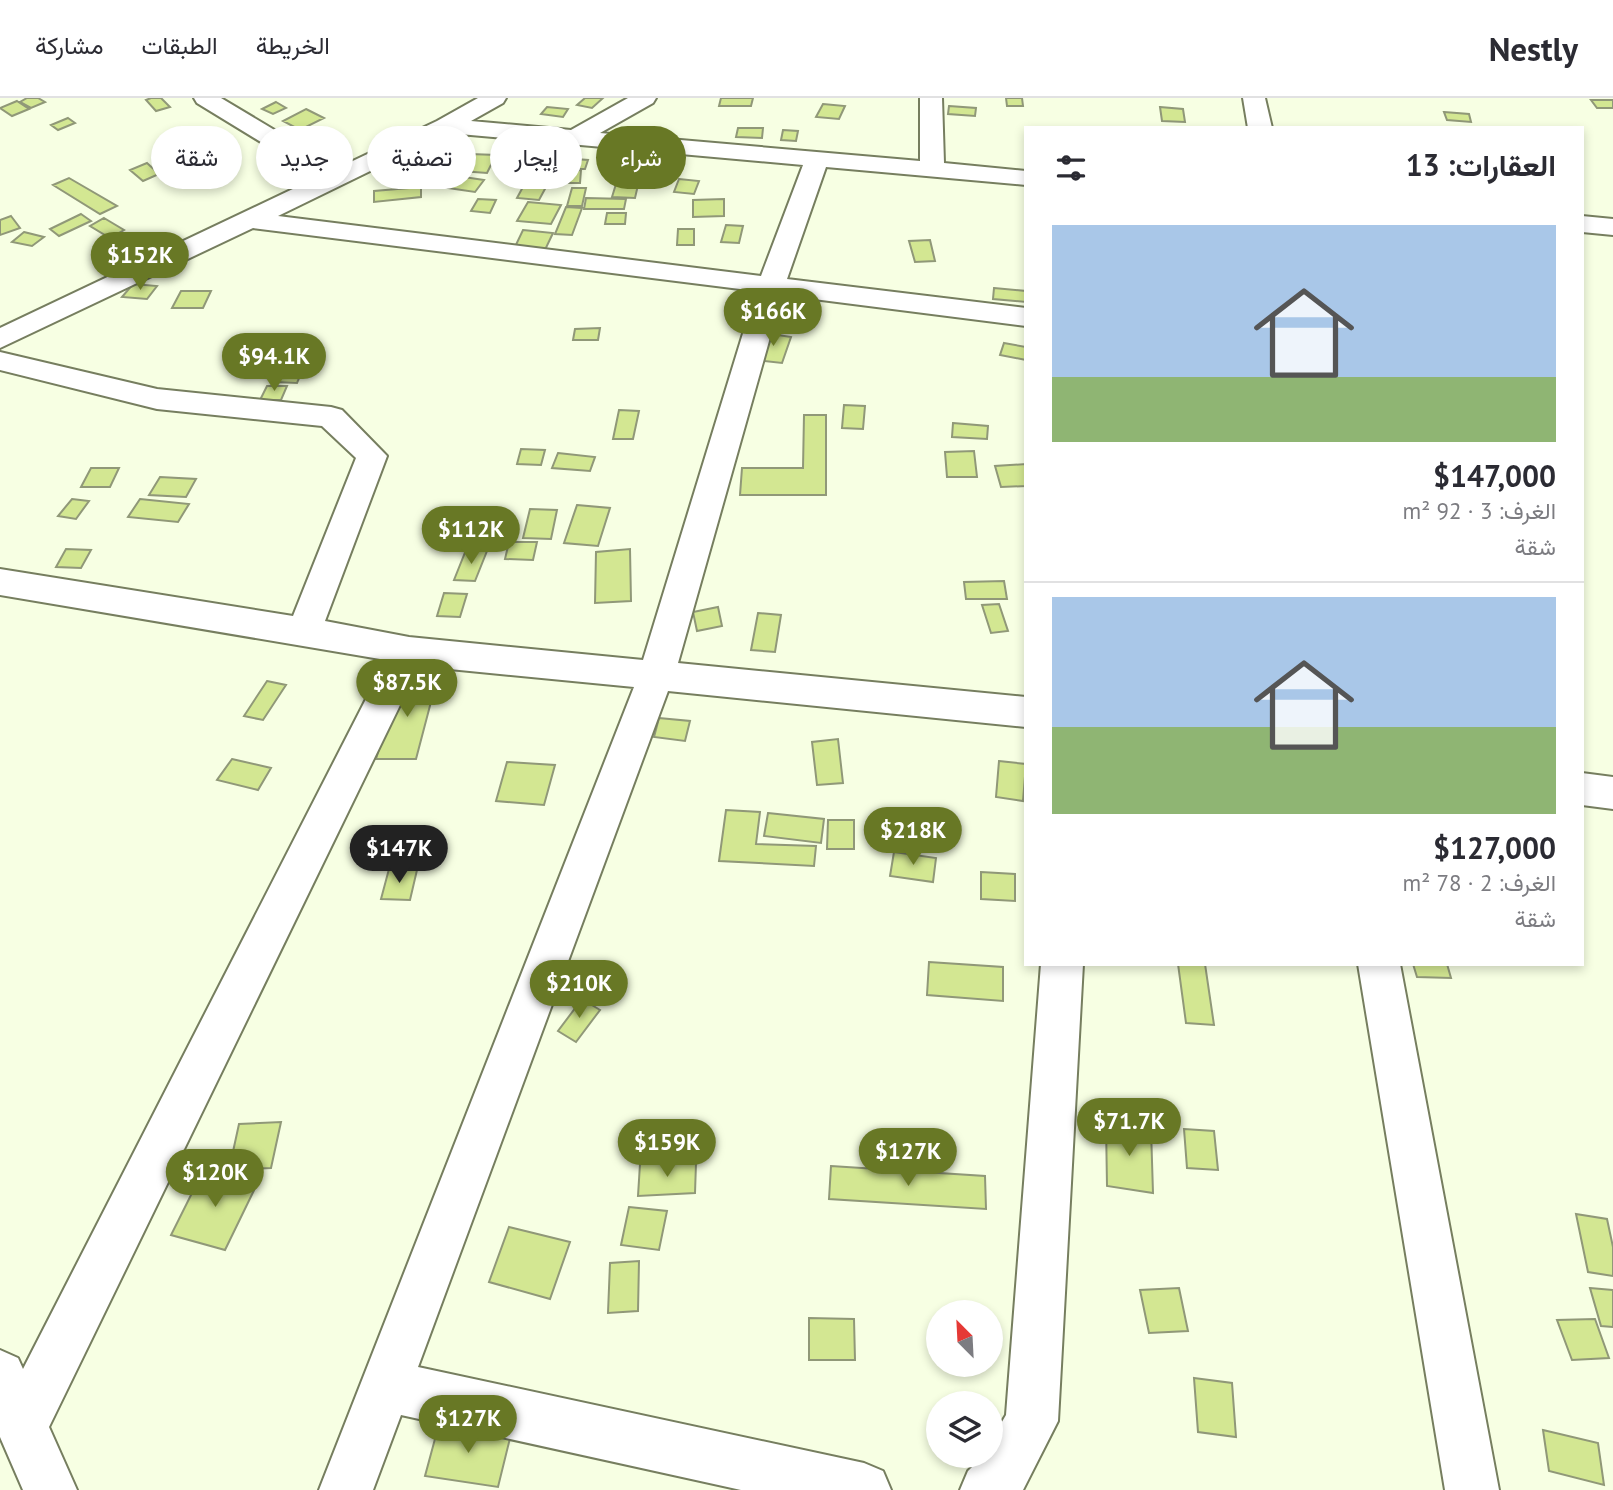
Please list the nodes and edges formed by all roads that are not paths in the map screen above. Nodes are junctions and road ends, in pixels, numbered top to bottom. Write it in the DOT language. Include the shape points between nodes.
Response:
graph roads {
  1 [pos="205,98"];
  2 [pos="495,98"];
  3 [pos="645,98"];
  4 [pos="931,98"];
  5 [pos="1254,98"];
  6 [pos="445,126"];
  7 [pos="1260,126"];
  8 [pos="256,129"];
  9 [pos="582,133"];
  10 [pos="582,139"];
  11 [pos="817,159"];
  12 [pos="932,170"];
  13 [pos="1024,178"];
  14 [pos="314,189"];
  15 [pos="250,220"];
  16 [pos="1584,224"];
  17 [pos="1613,227"];
  18 [pos="771,285"];
  19 [pos="1024,317"];
  20 [pos="0,339"];
  21 [pos="0,361"];
  22 [pos="0,582"];
  23 [pos="304,631"];
  24 [pos="409,651"];
  25 [pos="656,676"];
  26 [pos="1024,712"];
  27 [pos="1584,789"];
  28 [pos="1613,793"];
  29 [pos="1062,966"];
  30 [pos="1379,966"];
  31 [pos="0,1376"];
  32 [pos="385,1386"];
  33 [pos="22,1426"];
  34 [pos="50,1490"];
  35 [pos="346,1490"];
  36 [pos="864,1490"];
  37 [pos="987,1490"];
  38 [pos="1472,1490"];
  1 -- 8 [label="street"];
  2 -- 6 [label="street"];
  3 -- 9 [label="street"];
  4 -- 12 [label="street"];
  5 -- 7 [label="street"];
  10 -- 11 [label="street"];
  11 -- 12 [label="street"];
  11 -- 18 [label="street"];
  12 -- 13 [label="street"];
  14 -- 15 [label="street"];
  15 -- 18 [label="street"];
  15 -- 20 [label="street"];
  16 -- 17 [label="street"];
  18 -- 19 [label="street"];
  18 -- 25 [label="street"];
  21 -- 23 [label="street" via="158,399 331,417 372,456"];
  22 -- 23 [label="street"];
  23 -- 24 [label="street"];
  24 -- 25 [label="street"];
  24 -- 33 [label="street"];
  25 -- 26 [label="street"];
  25 -- 32 [label="street"];
  27 -- 28 [label="street"];
  29 -- 37 [label="street" via="1032,1421 999,1480"];
  30 -- 38 [label="street"];
  31 -- 33 [label="street"];
  32 -- 35 [label="street"];
  32 -- 36 [label="street"];
  33 -- 34 [label="street"];
}
